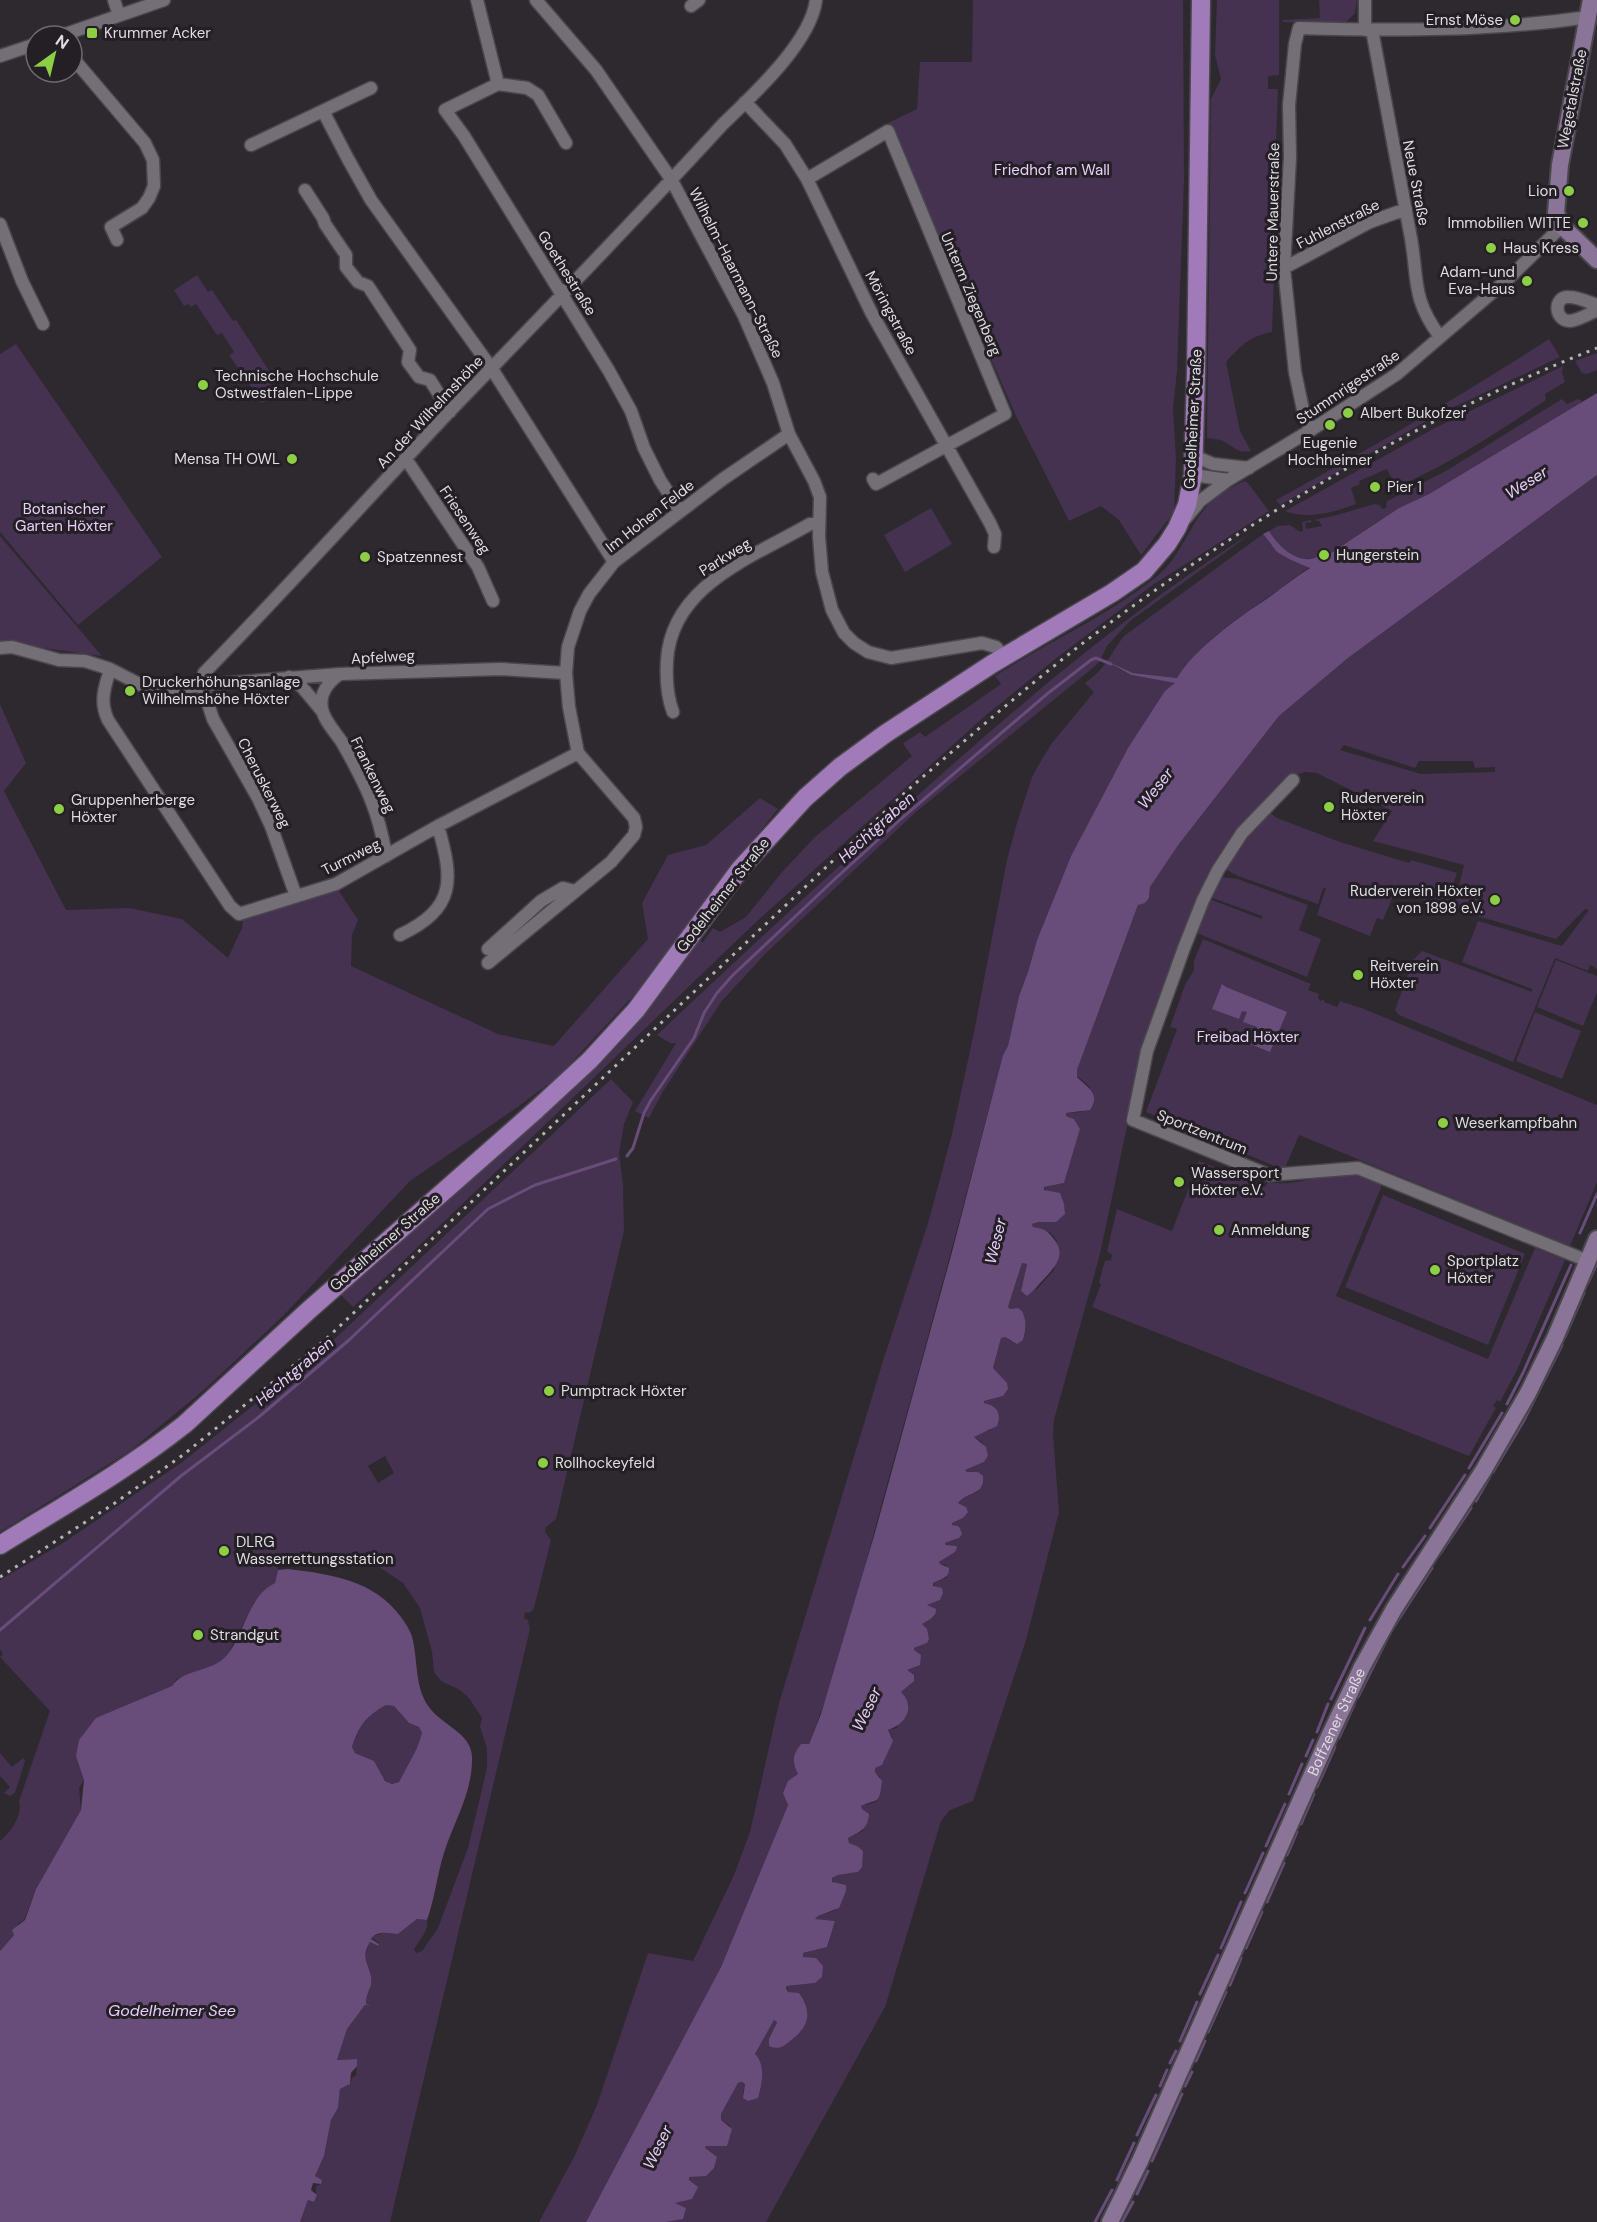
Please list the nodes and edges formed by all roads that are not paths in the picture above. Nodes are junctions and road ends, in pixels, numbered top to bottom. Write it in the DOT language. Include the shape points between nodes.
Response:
graph roads {
  1 [pos="114,0"];
  2 [pos="164,0"];
  3 [pos="477,0"];
  4 [pos="536,0"];
  5 [pos="816,0"];
  6 [pos="1201,0"];
  7 [pos="1365,0"];
  8 [pos="1590,8"];
  9 [pos="119,15"];
  10 [pos="84,27"];
  11 [pos="1368,30"];
  12 [pos="24,48"];
  13 [pos="0,56"];
  14 [pos="84,71"];
  15 [pos="498,84"];
  16 [pos="371,88"];
  17 [pos="746,102"];
  18 [pos="323,111"];
  19 [pos="566,143"];
  20 [pos="251,145"];
  21 [pos="671,179"];
  22 [pos="807,179"];
  23 [pos="305,190"];
  24 [pos="1406,208"];
  25 [pos="0,224"];
  26 [pos="1562,226"];
  27 [pos="117,240"];
  28 [pos="1597,260"];
  29 [pos="1284,268"];
  30 [pos="563,296"];
  31 [pos="1597,305"];
  32 [pos="1597,310"];
  33 [pos="43,324"];
  34 [pos="1440,337"];
  35 [pos="492,369"];
  36 [pos="450,412"];
  37 [pos="1311,430"];
  38 [pos="789,434"];
  39 [pos="946,444"];
  40 [pos="406,459"];
  41 [pos="1193,466"];
  42 [pos="1250,468"];
  43 [pos="873,479"];
  44 [pos="1228,480"];
  45 [pos="680,511"];
  46 [pos="819,524"];
  47 [pos="1177,528"];
  48 [pos="994,547"];
  49 [pos="614,562"];
  50 [pos="493,601"];
  51 [pos="0,648"];
  52 [pos="1004,657"];
  53 [pos="110,669"];
  54 [pos="340,674"];
  55 [pos="566,674"];
  56 [pos="289,677"];
  57 [pos="202,685"];
  58 [pos="322,711"];
  59 [pos="673,712"];
  60 [pos="578,753"];
  61 [pos="1293,780"];
  62 [pos="438,826"];
  63 [pos="386,856"];
  64 [pos="575,891"];
  65 [pos="296,896"];
  66 [pos="400,934"];
  67 [pos="488,949"];
  68 [pos="488,963"];
  69 [pos="1597,1239"];
  70 [pos="1588,1261"];
  71 [pos="0,1545"];
  72 [pos="1110,2222"];
  1 -- 9 [label="street"];
  2 -- 9 [label="street"];
  3 -- 15 [label="street"];
  4 -- 21 [label="street, Wilhelm-Haarmann-Straße" via="596,70"];
  5 -- 17 [label="street, An der Wilhelmshöhe" via="810,24 801,39"];
  6 -- 41 [label="main road, Godelheimer Straße"];
  7 -- 11 [label="street, Neue Straße"];
  8 -- 11 [label="street" via="1482,28"];
  8 -- 26 [label="street, Wegetalstraße" via="1556,198 1556,213"];
  9 -- 10 [label="street"];
  11 -- 24 [label="street, Neue Straße"];
  11 -- 29 [label="street, Untere Mauerstraße" via="1299,28 1289,105"];
  12 -- 13 [label="street"];
  14 -- 27 [label="street" via="145,143 153,160 154,186 149,198 142,208 111,227"];
  15 -- 19 [label="street" via="527,88 538,95"];
  15 -- 30 [label="street, Goethestraße" via="445,110"];
  16 -- 18 [label="street"];
  17 -- 21 [label="street, An der Wilhelmshöhe"];
  17 -- 22 [label="street, Möringstraße" via="785,144"];
  18 -- 20 [label="street"];
  18 -- 35 [label="street" via="371,200"];
  21 -- 30 [label="street, An der Wilhelmshöhe"];
  21 -- 38 [label="street, Wilhelm-Haarmann-Straße" via="760,350"];
  22 -- 39 [label="street, Möringstraße" via="871,312"];
  22 -- 39 [label="street, Unterm Ziegenberg" via="888,131 1005,414"];
  23 -- 36 [label="street" via="346,255 346,267 358,282 368,286 410,350 408,362 419,377 430,380"];
  24 -- 29 [label="street, Fuhlenstraße" via="1370,222"];
  24 -- 34 [label="street, Neue Straße" via="1418,298"];
  25 -- 33 [label="street"];
  26 -- 28 [label="street"];
  26 -- 34 [label="street, Stummrigestraße"];
  29 -- 37 [label="street, Untere Mauerstraße" via="1295,372"];
  30 -- 35 [label="street, An der Wilhelmshöhe"];
  30 -- 45 [label="street, Goethestraße" via="631,411 652,464"];
  31 -- 32 [label="street" via="1570,297 1563,298 1557,308 1562,319 1568,321"];
  34 -- 37 [label="street, Stummrigestraße" via="1397,374"];
  35 -- 36 [label="street, An der Wilhelmshöhe"];
  35 -- 49 [label="street"];
  36 -- 40 [label="street, An der Wilhelmshöhe"];
  37 -- 42 [label="street, Stummrigestraße"];
  38 -- 45 [label="street, Im Hohen Felde"];
  38 -- 46 [label="street, Wilhelm-Haarmann-Straße" via="820,497"];
  39 -- 43 [label="street, Unterm Ziegenberg" via="876,484"];
  39 -- 48 [label="street, Möringstraße" via="995,534"];
  40 -- 50 [label="street, Friesenweg" via="478,567"];
  40 -- 57 [label="street, An der Wilhelmshöhe" via="204,673"];
  41 -- 42 [label="street"];
  41 -- 44 [label="street"];
  41 -- 47 [label="main road, Godelheimer Straße" via="1187,505"];
  42 -- 44 [label="street, Stummrigestraße"];
  44 -- 47 [label="street, Stummrigestraße" via="1200,501"];
  45 -- 49 [label="street, Im Hohen Felde"];
  46 -- 52 [label="street, Wilhelm-Haarmann-Straße" via="822,572 832,610 854,643 868,652 891,658 982,644 996,647"];
  46 -- 59 [label="street, Parkweg" via="810,524 749,558 693,597 669,641 666,675"];
  47 -- 52 [label="main road, Godelheimer Straße" via="1144,571"];
  49 -- 55 [label="street, Im Hohen Felde" via="580,611 568,647"];
  51 -- 53 [label="street" via="12,647"];
  52 -- 71 [label="main road, Godelheimer Straße" via="885,734 805,798 740,868 636,1010 590,1060 185,1424 112,1476"];
  53 -- 57 [label="street" via="147,688 164,691"];
  53 -- 65 [label="street, Turmweg" via="102,705 108,720 230,906 239,915"];
  54 -- 55 [label="street, Apfelweg" via="501,669"];
  54 -- 56 [label="street, Apfelweg"];
  54 -- 58 [label="street" via="326,687"];
  55 -- 60 [label="street, Im Hohen Felde"];
  56 -- 57 [label="street, Apfelweg"];
  56 -- 58 [label="street, Frankenweg"];
  57 -- 65 [label="street, Cheruskerweg" via="213,719 271,826"];
  58 -- 63 [label="street, Frankenweg" via="377,811"];
  60 -- 62 [label="street, Turmweg"];
  60 -- 64 [label="street, Im Hohen Felde" via="634,818 636,827 634,835 611,862"];
  61 -- 70 [label="street, Sportzentrum" via="1242,833 1203,900 1147,1051 1132,1120 1269,1175 1358,1168"];
  62 -- 63 [label="street, Turmweg"];
  62 -- 66 [label="street" via="449,877 446,895 431,916"];
  63 -- 65 [label="street, Turmweg" via="336,884"];
  64 -- 67 [label="street, Im Hohen Felde" via="563,888 541,901"];
  64 -- 68 [label="street, Im Hohen Felde"];
  69 -- 70 [label="street, Boffzener Straße"];
  70 -- 72 [label="street, Boffzener Straße" via="1517,1413 1362,1667"];
}
